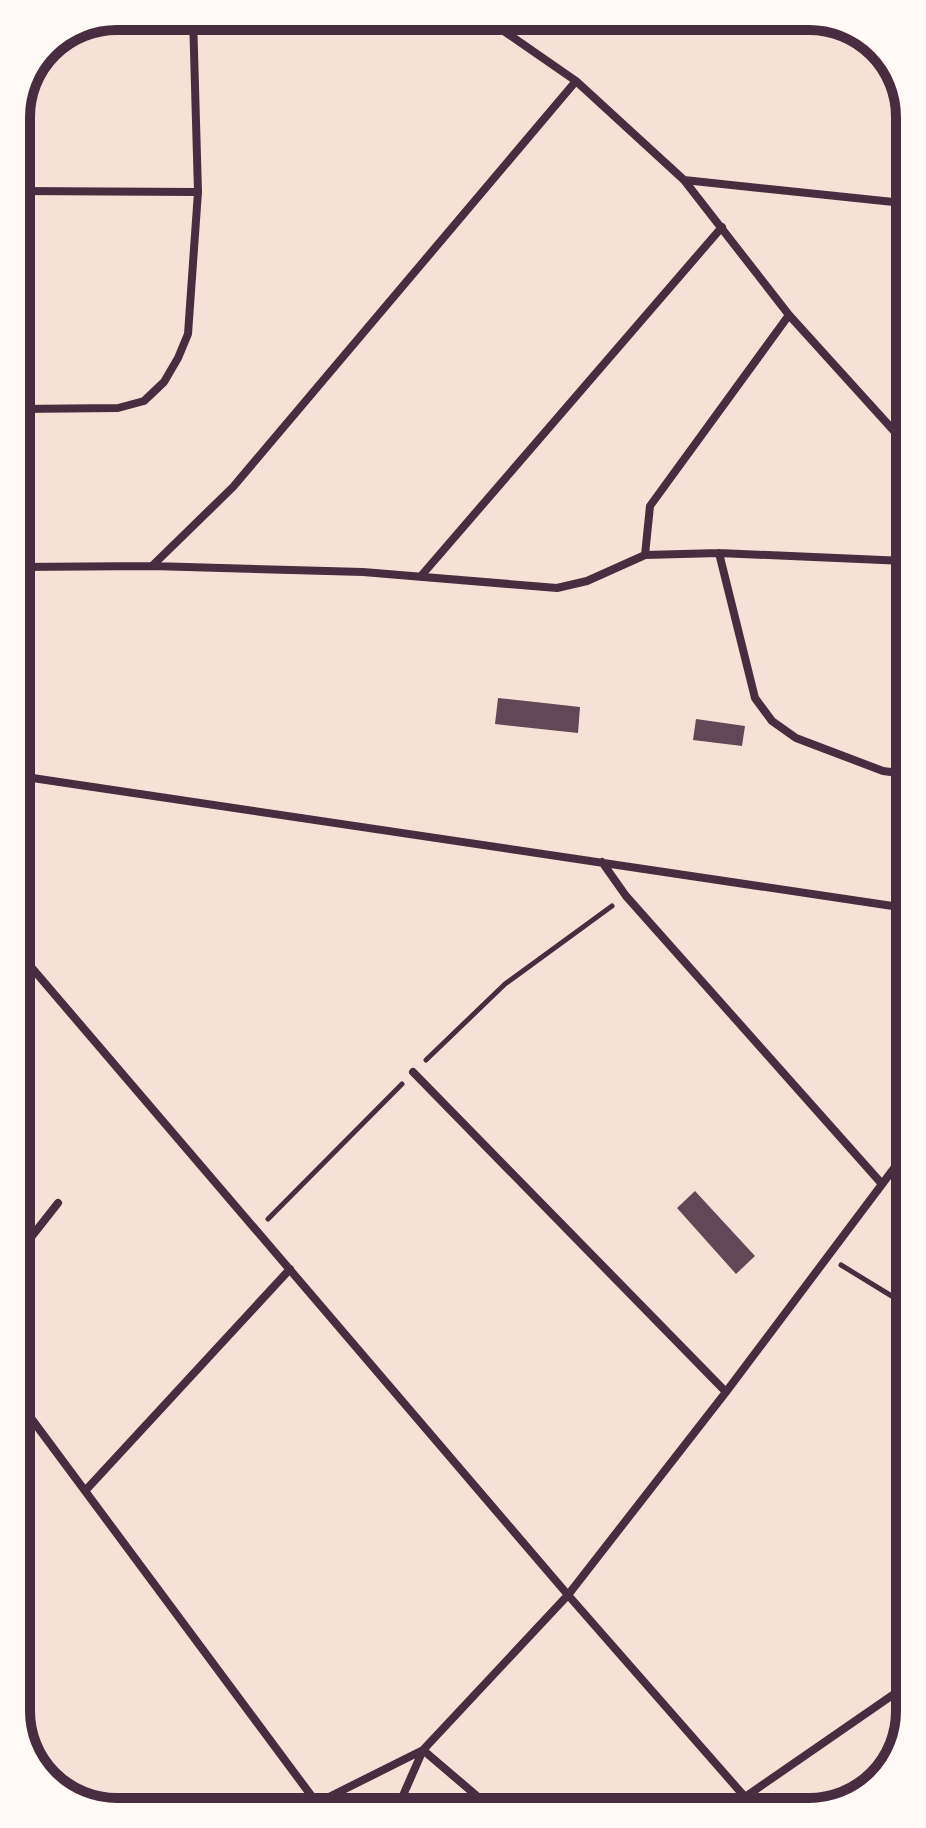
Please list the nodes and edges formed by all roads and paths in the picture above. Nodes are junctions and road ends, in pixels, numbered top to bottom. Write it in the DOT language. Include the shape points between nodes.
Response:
graph roads {
  1 [pos="193,30"];
  2 [pos="502,30"];
  3 [pos="576,81"];
  4 [pos="684,180"];
  5 [pos="30,191"];
  6 [pos="198,192"];
  7 [pos="896,202"];
  8 [pos="722,227"];
  9 [pos="789,315"];
  10 [pos="30,409"];
  11 [pos="890,424"];
  12 [pos="896,424"];
  13 [pos="896,432"];
  14 [pos="719,553"];
  15 [pos="645,555"];
  16 [pos="896,561"];
  17 [pos="152,566"];
  18 [pos="30,567"];
  19 [pos="421,576"];
  20 [pos="896,773"];
  21 [pos="30,778"];
  22 [pos="602,862"];
  23 [pos="626,896"];
  24 [pos="896,906"];
  25 [pos="30,968"];
  26 [pos="413,1072"];
  27 [pos="896,1166"];
  28 [pos="882,1184"];
  29 [pos="58,1203"];
  30 [pos="257,1229"];
  31 [pos="30,1239"];
  32 [pos="828,1257"];
  33 [pos="290,1269"];
  34 [pos="896,1299"];
  35 [pos="726,1392"];
  36 [pos="30,1417"];
  37 [pos="85,1491"];
  38 [pos="568,1595"];
  39 [pos="896,1693"];
  40 [pos="423,1750"];
  41 [pos="745,1797"];
  42 [pos="313,1798"];
  43 [pos="324,1798"];
  44 [pos="402,1798"];
  45 [pos="479,1798"];
  1 -- 6 [label="street"];
  2 -- 3 [label="street"];
  3 -- 4 [label="street"];
  3 -- 17 [label="street" via="233,487"];
  4 -- 7 [label="street"];
  4 -- 8 [label="street"];
  5 -- 6 [label="street"];
  6 -- 10 [label="street" via="188,334 164,382 144,401 118,408"];
  8 -- 9 [label="street"];
  8 -- 19 [label="street"];
  9 -- 11 [label="street"];
  9 -- 15 [label="street" via="650,506"];
  11 -- 12 [label="street"];
  11 -- 13 [label="street"];
  14 -- 15 [label="street"];
  14 -- 16 [label="street"];
  14 -- 20 [label="street" via="755,698 772,721 796,738"];
  15 -- 19 [label="street" via="557,588"];
  17 -- 18 [label="street"];
  17 -- 19 [label="street"];
  21 -- 22 [label="street"];
  22 -- 23 [label="street"];
  22 -- 24 [label="street"];
  23 -- 26 [label="path" via="505,984"];
  23 -- 28 [label="street"];
  25 -- 30 [label="street"];
  26 -- 30 [label="path"];
  26 -- 35 [label="street"];
  27 -- 28 [label="street"];
  28 -- 32 [label="street"];
  29 -- 31 [label="street"];
  30 -- 33 [label="street"];
  32 -- 34 [label="path"];
  32 -- 35 [label="street"];
  33 -- 37 [label="street"];
  33 -- 38 [label="street"];
  35 -- 38 [label="street"];
  36 -- 37 [label="street"];
  37 -- 42 [label="street"];
  38 -- 40 [label="street"];
  38 -- 41 [label="street"];
  39 -- 41 [label="street"];
  40 -- 43 [label="street"];
  40 -- 44 [label="street"];
  40 -- 45 [label="street"];
}
